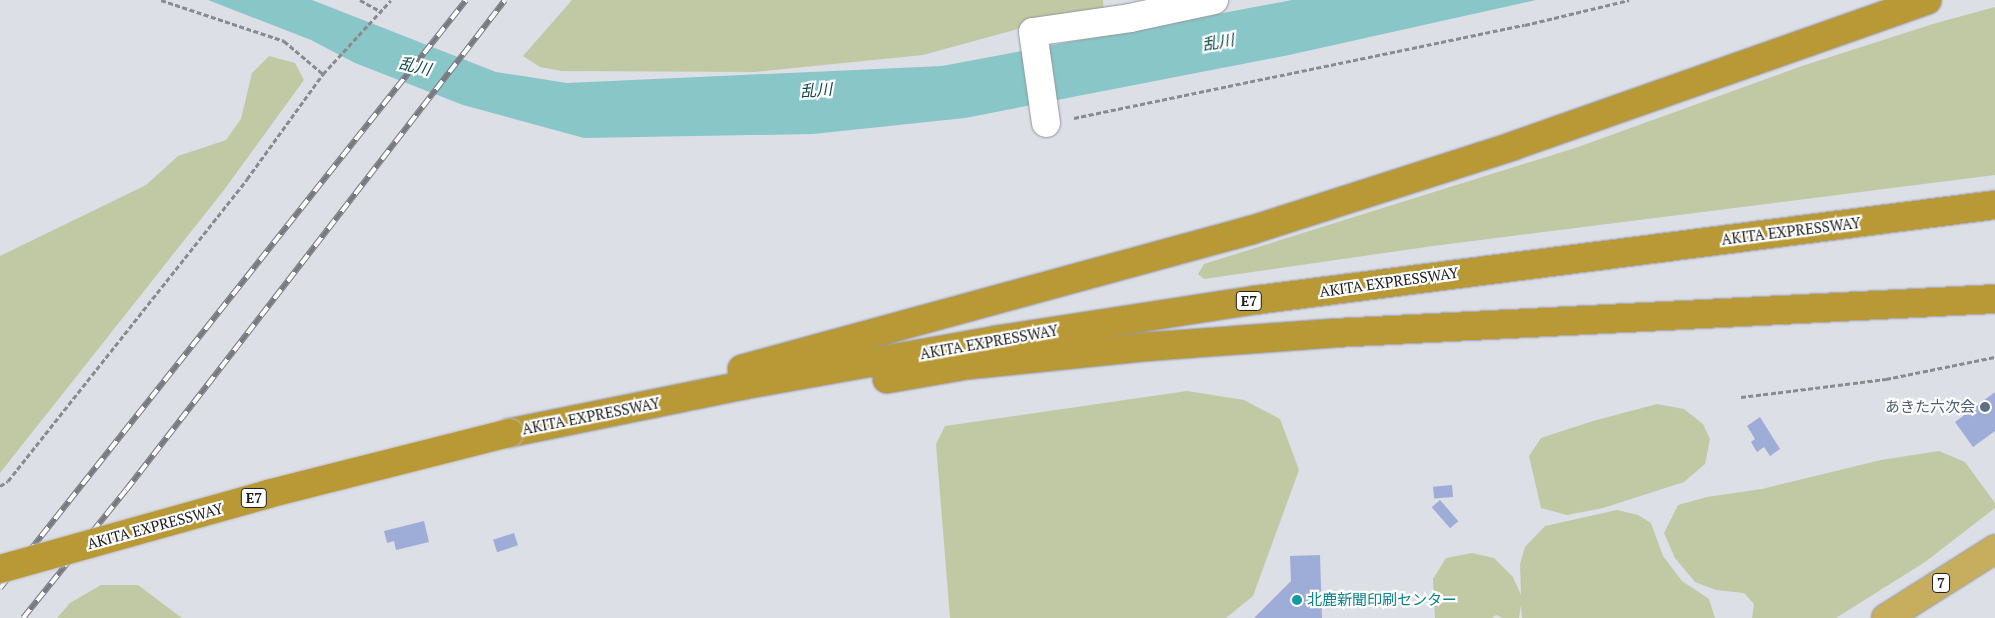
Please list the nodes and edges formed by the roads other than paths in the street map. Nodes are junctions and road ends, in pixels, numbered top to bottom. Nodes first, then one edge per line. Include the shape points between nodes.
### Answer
1 (1214, 0) edge
2 (1927, 0) edge
3 (1128, 9) edge
4 (1046, 123) road end
5 (1995, 205) edge
6 (1995, 299) edge
7 (509, 433) junction
8 (1995, 549) edge
9 (0, 569) edge
10 (1886, 618) edge

1 - 3 street
2 - 7 highway via 1513,146 1252,230
3 - 4 street via 1033,32
5 - 7 highway, AKITA EXPRESSWAY / E7 via 1256,300 997,340 783,378
6 - 7 highway via 1335,333 1144,347 968,365 635,421
7 - 9 highway, AKITA EXPRESSWAY / E7, bridge via 268,494
8 - 10 highway, 7

